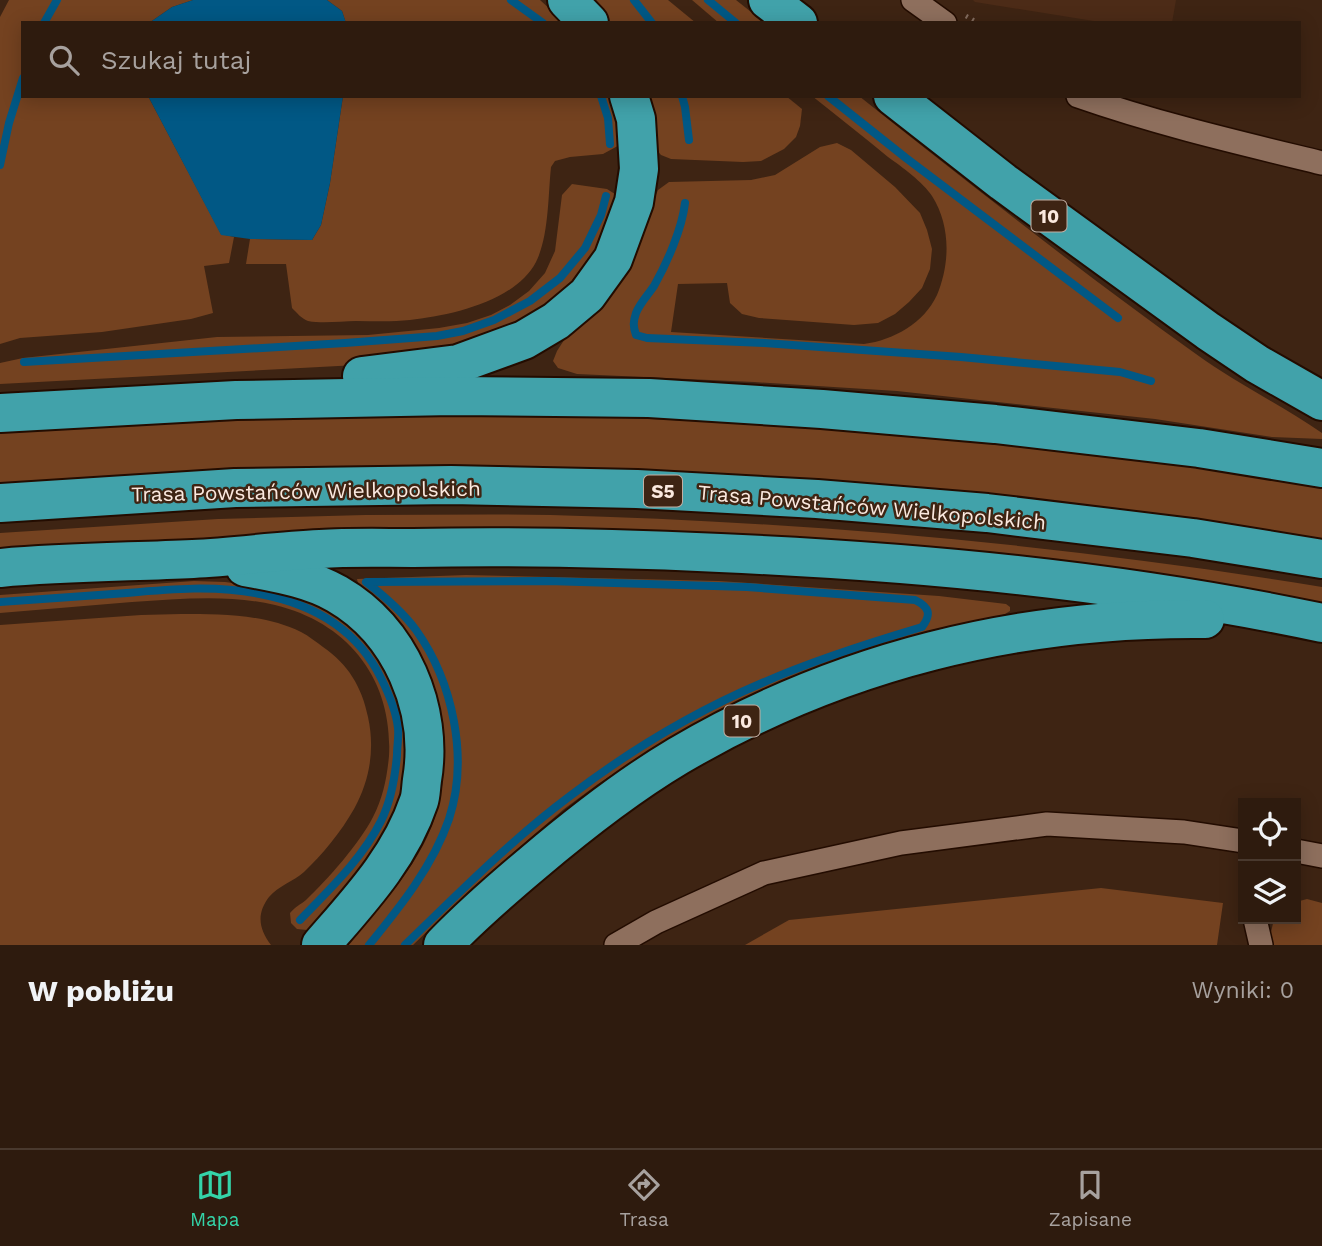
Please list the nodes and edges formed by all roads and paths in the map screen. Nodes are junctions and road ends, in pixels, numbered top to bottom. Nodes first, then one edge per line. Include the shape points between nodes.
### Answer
1 (567, 0) edge
2 (768, 0) edge
3 (800, 0) edge
4 (913, 0) edge
5 (587, 21) edge
6 (795, 21) edge
7 (819, 21) edge
8 (942, 21) edge
9 (630, 98) edge
10 (896, 98) edge
11 (1084, 98) edge
12 (1322, 163) edge
13 (236, 400) junction
14 (1322, 401) edge
15 (0, 413) edge
16 (1322, 468) edge
17 (0, 503) edge
18 (195, 559) junction
19 (1322, 559) edge
20 (0, 568) edge
21 (1322, 623) edge
22 (1322, 631) edge
23 (1238, 840) edge
24 (1301, 852) edge
25 (1322, 856) edge
26 (1256, 924) edge
27 (321, 945) edge
28 (443, 945) edge
29 (617, 945) edge
30 (1261, 945) edge

1 - 5 highway
2 - 6 highway
3 - 7 highway
4 - 8 street
9 - 13 highway via 636,119 639,169 634,202 613,259 587,295 556,321 524,340 458,364
10 - 14 highway, 10 via 1208,331
11 - 12 street via 1214,138
13 - 15 highway
13 - 16 highway via 453,396 702,401 995,424
17 - 19 highway, Trasa Powstańców Wielkopolskich / S5 via 235,488 451,485 637,489 987,513
18 - 20 highway
18 - 21 highway via 320,549 489,547 816,557 978,570 1141,591
18 - 27 highway via 275,572 337,594 386,637 415,690 425,761 419,799 404,838 383,871
22 - 28 highway, 10 via 1203,619 1102,621 990,637 874,667 806,692 677,757 578,825
23 - 29 street via 1184,832 1047,824 901,843 764,873 656,922
24 - 25 street
26 - 30 street

